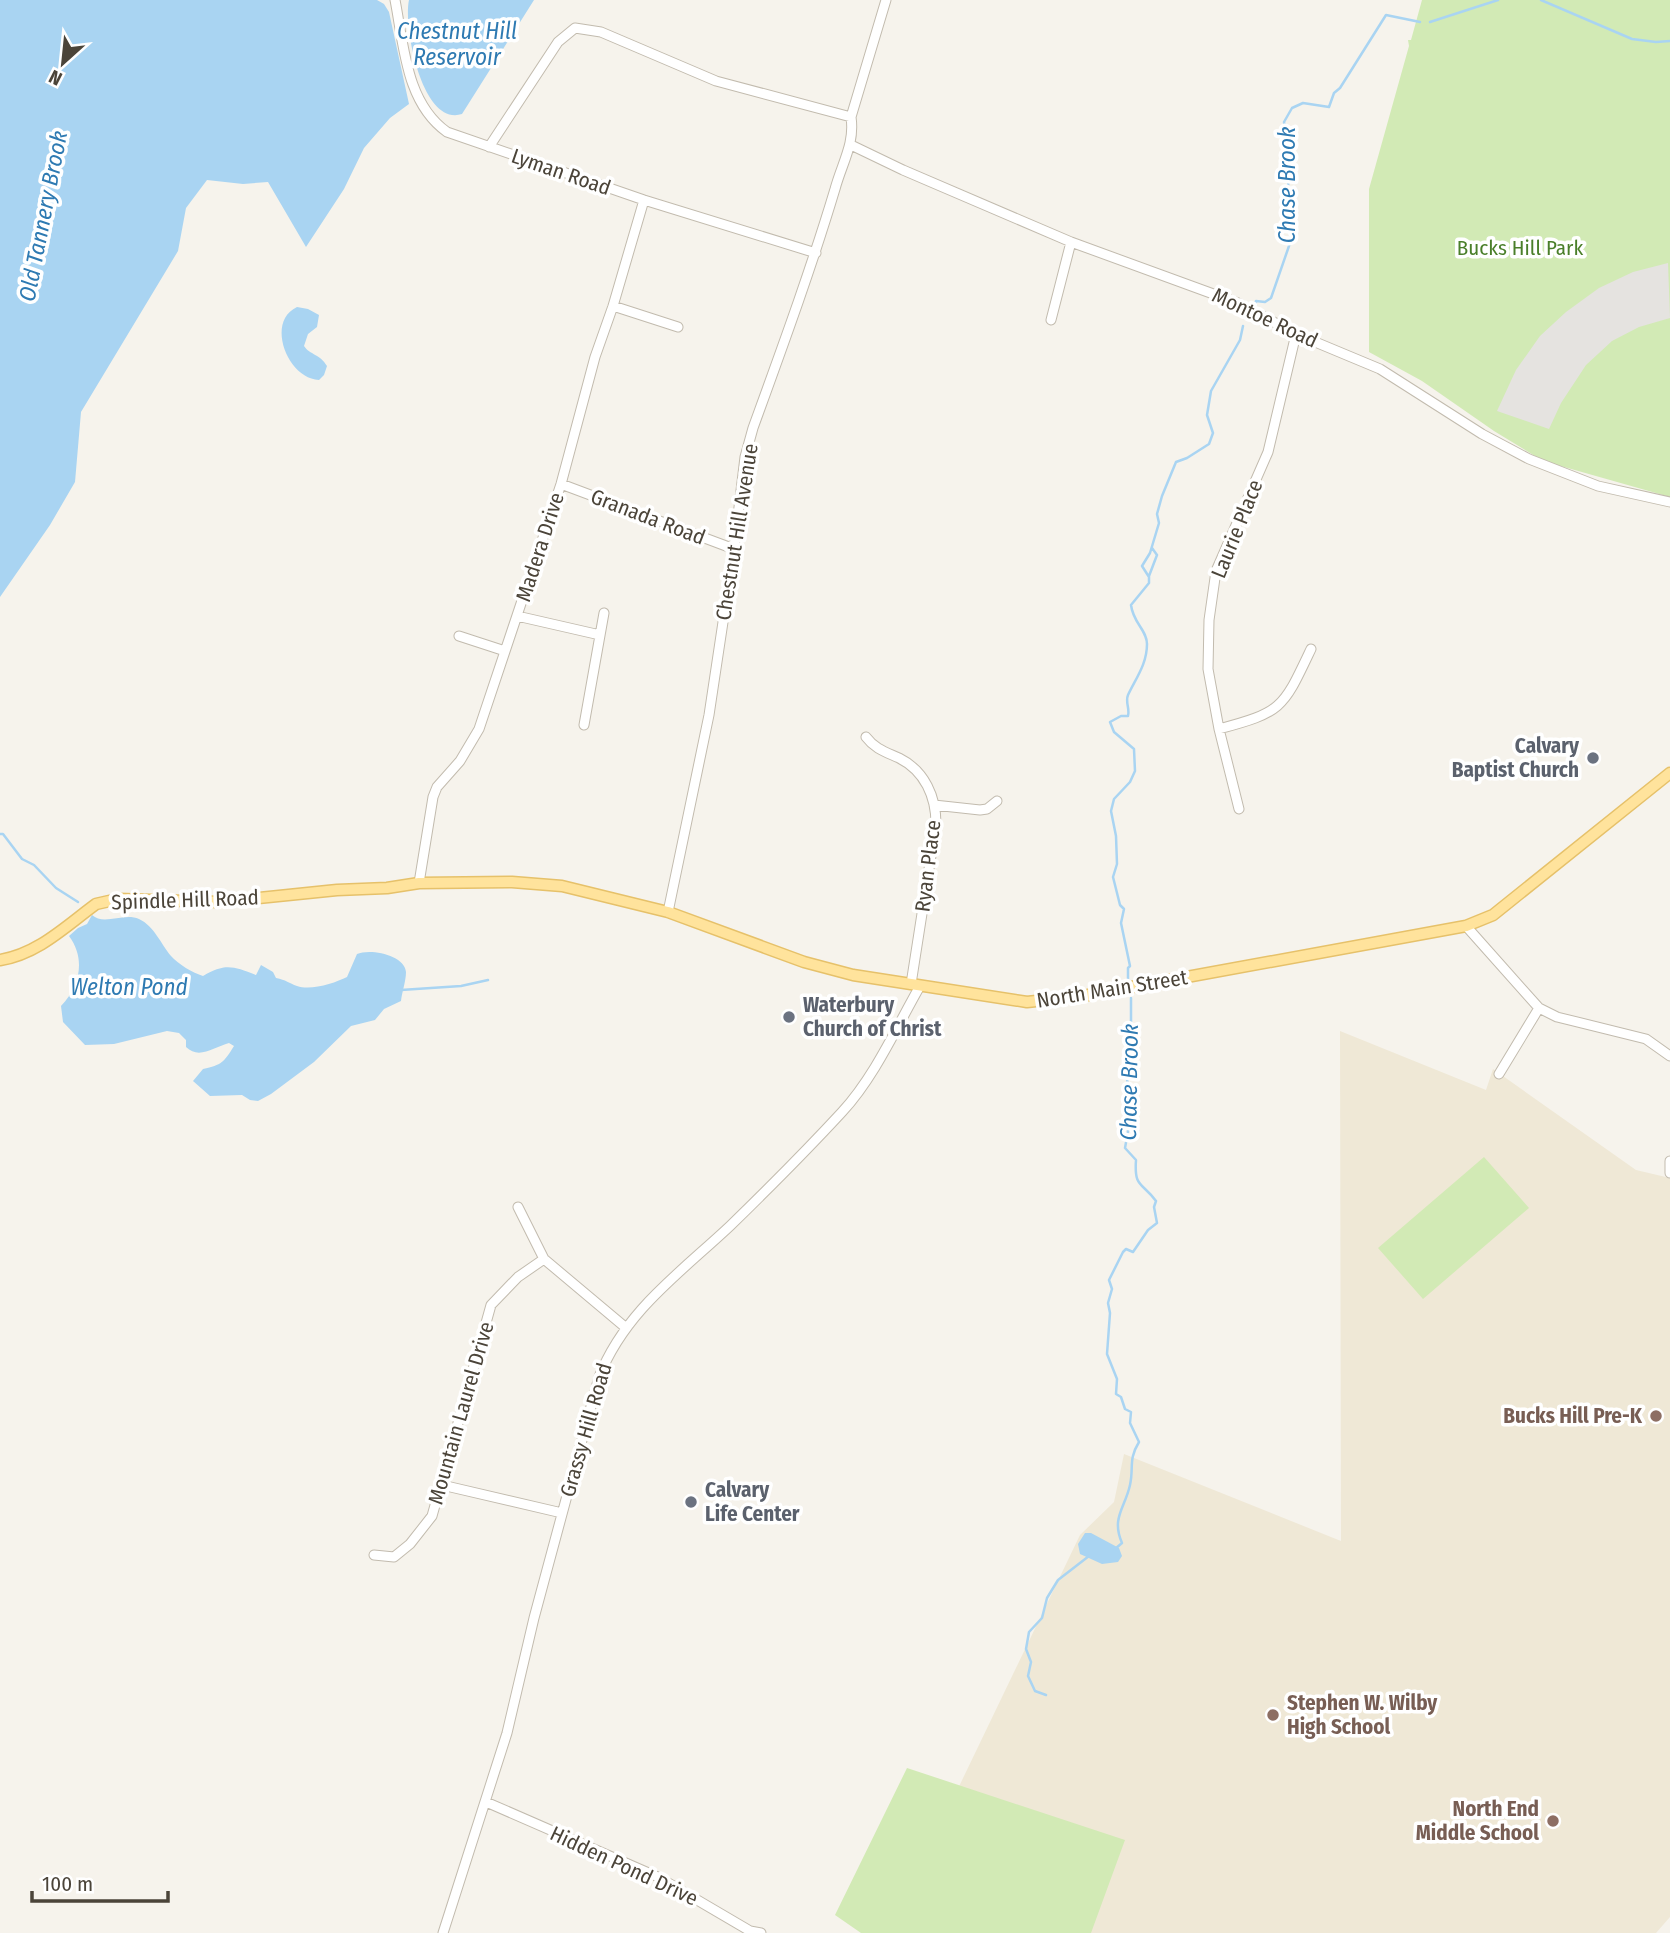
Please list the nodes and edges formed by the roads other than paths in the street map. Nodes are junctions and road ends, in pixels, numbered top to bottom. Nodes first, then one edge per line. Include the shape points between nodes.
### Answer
1 (395, 0) edge
2 (886, 0) edge
3 (851, 117) junction
4 (851, 145) junction
5 (489, 147) junction
6 (644, 200) junction
7 (1071, 242) junction
8 (816, 253) junction
9 (613, 306) junction
10 (1051, 320) dead end
11 (678, 327) dead end
12 (1296, 334) junction
13 (561, 484) junction
14 (1670, 502) edge
15 (734, 549) junction
16 (604, 613) dead end
17 (517, 616) junction
18 (600, 635) junction
19 (459, 636) dead end
20 (1311, 649) dead end
21 (505, 651) junction
22 (584, 725) dead end
23 (1219, 729) junction
24 (866, 737) dead end
25 (1670, 772) edge
26 (997, 801) dead end
27 (934, 805) junction
28 (1239, 809) dead end
29 (419, 883) junction
30 (387, 888) joint
31 (668, 912) junction
32 (1466, 926) junction
33 (0, 960) edge
34 (915, 985) junction
35 (1539, 1008) junction
36 (1670, 1056) edge
37 (1499, 1074) dead end
38 (1670, 1161) edge
39 (1669, 1172) edge
40 (518, 1207) dead end
41 (544, 1259) junction
42 (625, 1327) junction
43 (442, 1485) junction
44 (562, 1513) junction
45 (374, 1555) dead end
46 (486, 1802) junction
47 (443, 1933) edge
48 (761, 1933) edge

1 - 5 street, Lyman Road via 410,76 426,112 447,132
2 - 3 street, Chestnut Hill Avenue
3 - 4 street, Chestnut Hill Avenue
3 - 5 street via 716,81 601,32 575,28 558,42
4 - 7 street, Montoe Road
4 - 8 street, Chestnut Hill Avenue
5 - 6 street, Lyman Road
6 - 8 street, Lyman Road
6 - 9 street, Madera Drive
7 - 10 street
7 - 12 street, Montoe Road via 1238,303
8 - 15 street, Chestnut Hill Avenue via 748,447
9 - 11 street
9 - 13 street, Madera Drive
12 - 14 street, Montoe Road via 1380,369 1530,459 1598,486
12 - 23 street, Laurie Place via 1268,452 1216,571 1208,669
13 - 15 street, Granada Road
13 - 17 street, Madera Drive
15 - 31 street, Chestnut Hill Avenue via 709,715
16 - 18 street
17 - 18 street
17 - 21 street, Madera Drive
18 - 22 street
19 - 21 street
20 - 23 street via 1291,692 1278,707 1261,718
21 - 29 street, Madera Drive via 479,729 433,797
23 - 28 street, Laurie Place
24 - 27 street, Ryan Place via 914,768
25 - 32 main road, North Main Street via 1493,915
26 - 27 street via 979,810
27 - 34 street, Ryan Place via 936,824
29 - 30 main road, North Main Street
29 - 31 main road, North Main Street via 562,886
30 - 33 main road, Spindle Hill Road via 219,902 107,901 96,904 36,948
31 - 34 main road, North Main Street via 804,962
32 - 34 main road, North Main Street via 1083,996 1027,1002
32 - 35 street
34 - 42 street, Grassy Hill Road via 861,1088 843,1111
35 - 36 street via 1646,1039
35 - 37 street
38 - 39 street
40 - 41 street
41 - 42 street
41 - 43 street, Mountain Laurel Drive via 491,1305
42 - 44 street, Grassy Hill Road via 599,1377
43 - 44 street
43 - 45 street, Mountain Laurel Drive via 432,1516 410,1544 394,1557
44 - 46 street, Grassy Hill Road via 508,1733
46 - 47 street, Grassy Hill Road
46 - 48 street, Hidden Pond Drive via 658,1877

